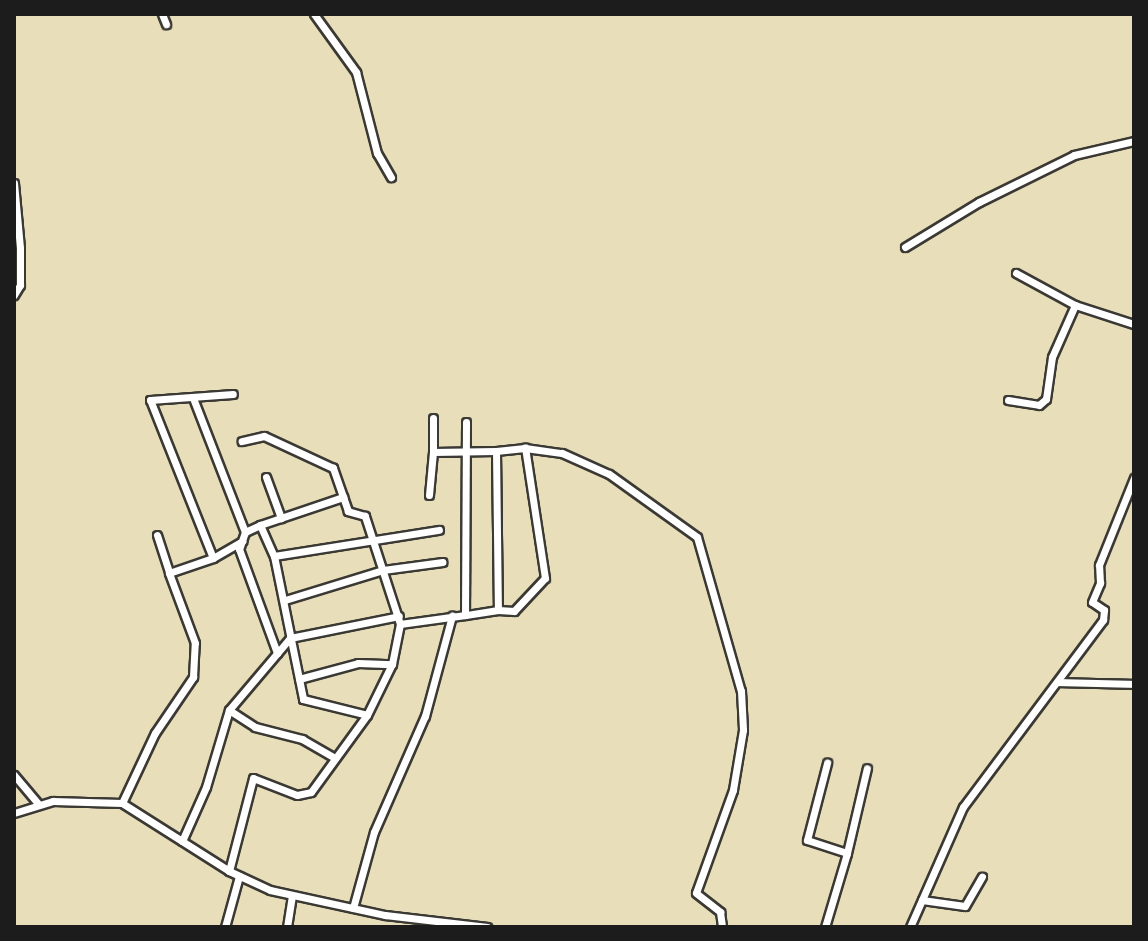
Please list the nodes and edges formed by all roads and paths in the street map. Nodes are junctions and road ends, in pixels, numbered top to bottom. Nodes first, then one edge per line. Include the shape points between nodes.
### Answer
1 (162, 14) edge
2 (314, 14) edge
3 (166, 24) dead end
4 (1134, 141) edge
5 (391, 177) dead end
6 (14, 183) edge
7 (905, 247) dead end
8 (1016, 273) dead end
9 (14, 295) edge
10 (1075, 305) junction
11 (1134, 324) edge
12 (233, 394) dead end
13 (193, 398) junction
14 (1008, 400) dead end
15 (433, 418) dead end
16 (466, 422) dead end
17 (242, 441) dead end
18 (525, 448) junction
19 (466, 451) junction
20 (496, 451) junction
21 (433, 452) junction
22 (266, 477) dead end
23 (1134, 478) edge
24 (429, 495) dead end
25 (343, 497) junction
26 (281, 518) junction
27 (260, 525) junction
28 (439, 530) dead end
29 (245, 532) junction
30 (157, 535) dead end
31 (372, 538) junction
32 (242, 541) junction
33 (274, 556) junction
34 (213, 558) junction
35 (442, 562) dead end
36 (383, 570) junction
37 (169, 573) junction
38 (285, 600) junction
39 (498, 610) junction
40 (465, 615) junction
41 (452, 616) junction
42 (400, 620) junction
43 (290, 638) junction
44 (277, 653) junction
45 (392, 664) junction
46 (299, 679) junction
47 (1059, 682) junction
48 (1134, 684) edge
49 (229, 710) junction
50 (367, 715) junction
51 (335, 758) junction
52 (827, 763) dead end
53 (867, 768) dead end
54 (14, 775) edge
55 (122, 803) junction
56 (38, 804) junction
57 (14, 813) edge
58 (182, 841) junction
59 (847, 853) junction
60 (229, 871) junction
61 (239, 876) junction
62 (982, 876) dead end
63 (292, 896) junction
64 (922, 900) junction
65 (353, 908) junction
66 (385, 915) junction
67 (225, 927) edge
68 (287, 927) edge
69 (385, 927) edge
70 (487, 927) edge
71 (722, 927) edge
72 (825, 927) edge
73 (910, 927) edge

1 - 3 street
2 - 5 street via 356,72 377,153
4 - 7 street via 1074,155
6 - 9 street via 20,248 20,285
8 - 10 street
10 - 11 street
10 - 14 street via 1052,357 1046,399 1039,405
12 - 13 street
13 - 29 street
13 - 34 street via 150,400
15 - 21 street
16 - 19 street
17 - 25 street via 264,436 333,468
18 - 20 street
18 - 39 street via 545,578 514,611
18 - 71 street via 562,453 609,474 688,527 705,554 733,652 743,730 725,820 696,893 720,912
19 - 20 street
19 - 21 street
19 - 40 street
20 - 39 street
21 - 24 street
22 - 26 street
23 - 47 street via 1099,565 1100,583 1092,602 1106,614
25 - 26 street
25 - 31 street via 348,511 365,516
26 - 27 street
27 - 29 street
27 - 33 street
28 - 31 street
29 - 32 street
30 - 37 street
31 - 33 street
31 - 36 street
32 - 34 street
32 - 44 street via 239,549
33 - 38 street
34 - 37 street
35 - 36 street
36 - 38 street
36 - 42 street
37 - 55 street via 195,643 195,668 188,690 155,733
38 - 43 street
39 - 40 street
40 - 41 street
41 - 42 street
41 - 65 street via 425,716 374,832
42 - 43 street
42 - 45 street
43 - 44 street
43 - 46 street
44 - 49 street
45 - 46 street via 358,663
45 - 50 street
46 - 50 street via 303,699
47 - 48 street
47 - 64 street via 963,807
49 - 51 street via 255,727 302,739
49 - 58 street via 206,787
50 - 51 street
51 - 60 street via 311,792 297,795 253,778
52 - 59 street via 807,840
53 - 59 street
54 - 56 street
55 - 56 street via 93,798
55 - 58 street
56 - 57 street
58 - 60 street
59 - 72 street
60 - 61 street
61 - 63 street
61 - 67 street
62 - 64 street via 965,906
63 - 65 street
63 - 68 street
64 - 73 street
65 - 66 street
66 - 69 street
66 - 70 street

